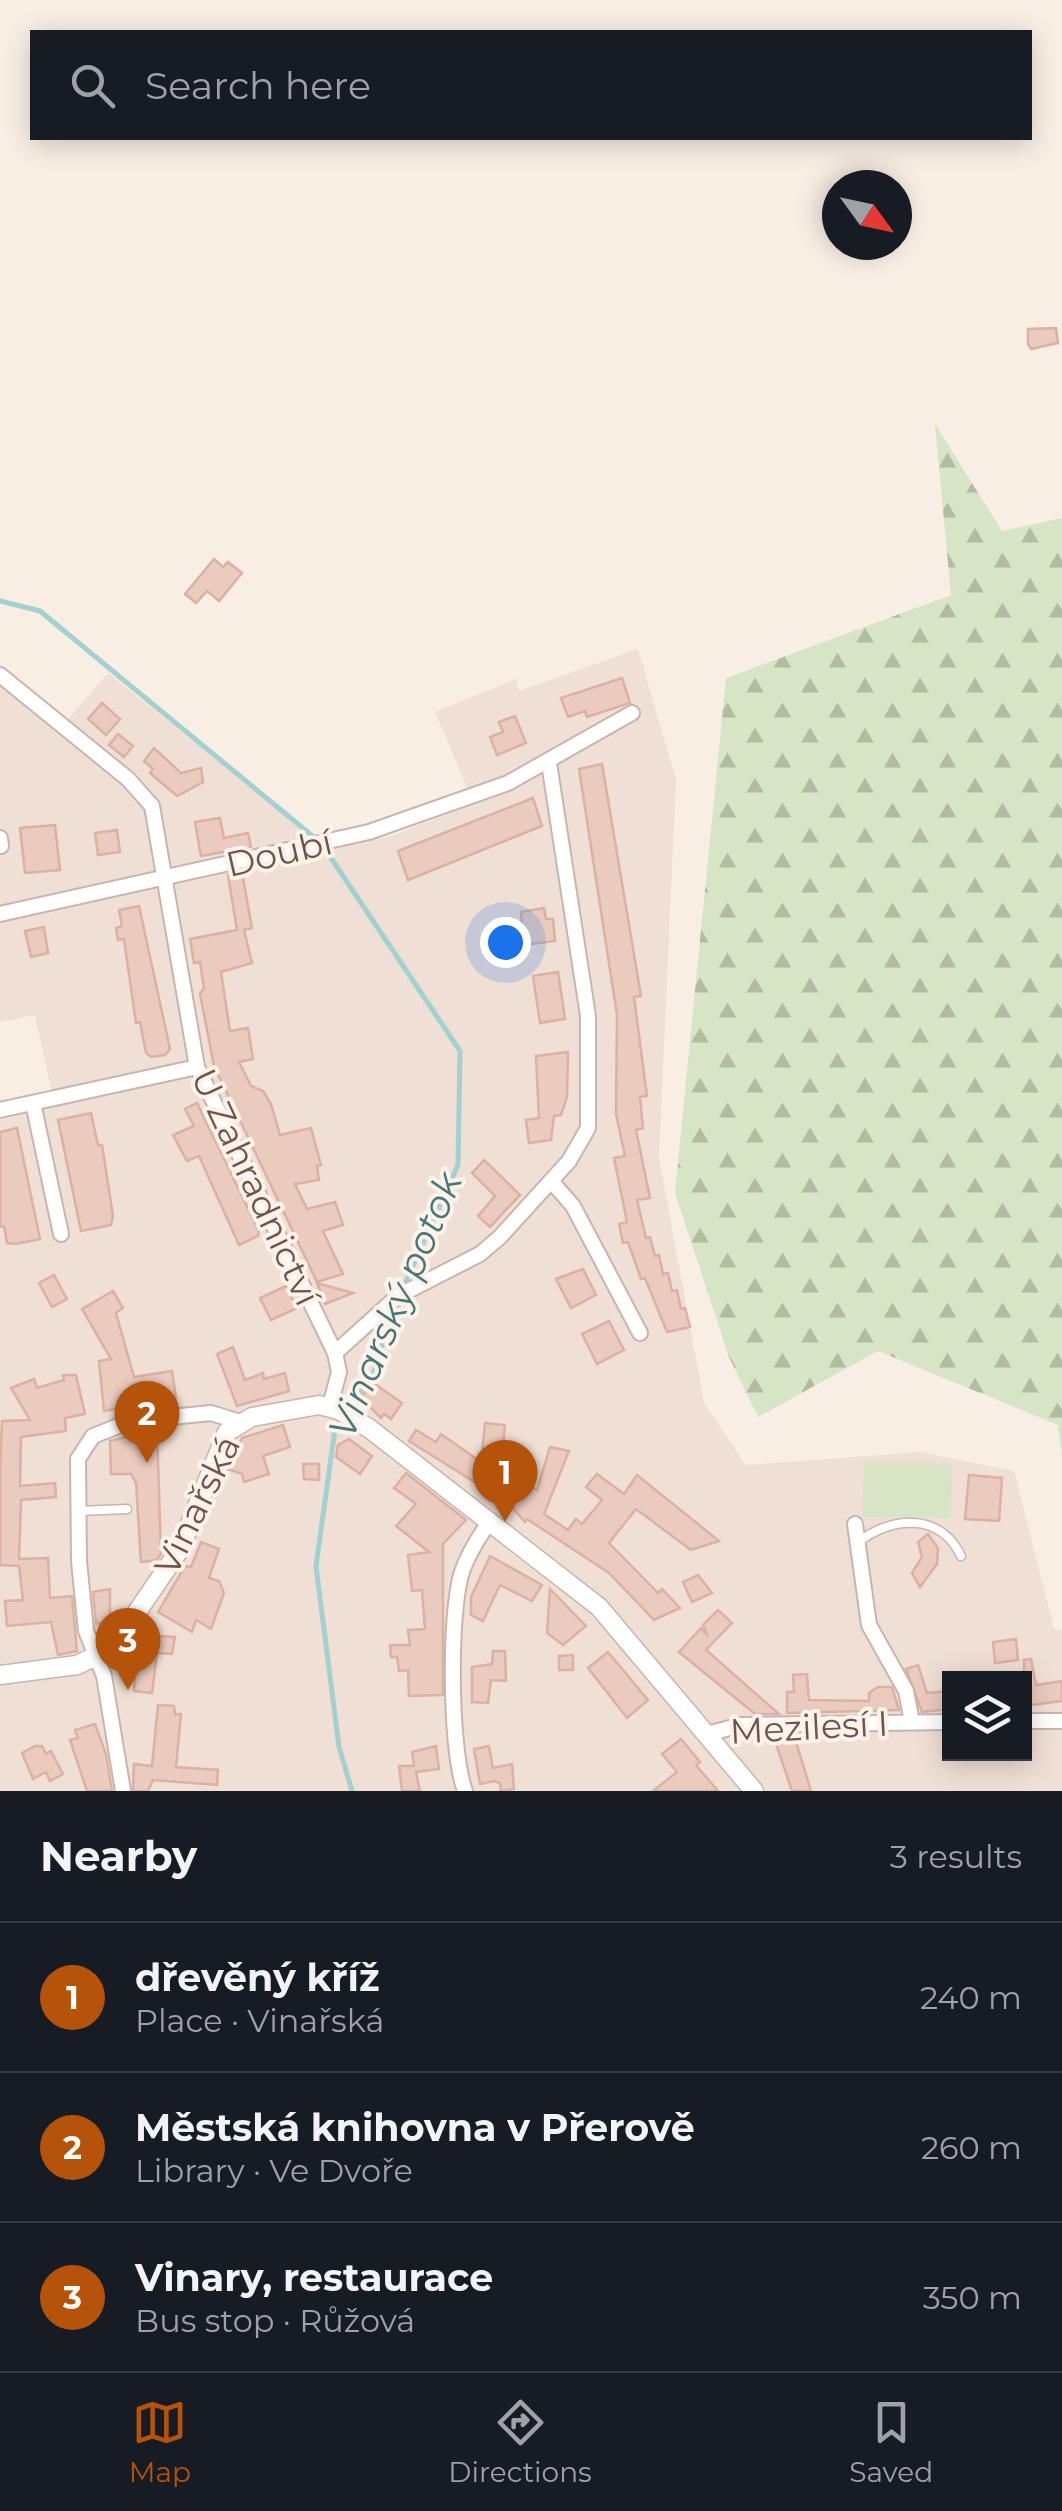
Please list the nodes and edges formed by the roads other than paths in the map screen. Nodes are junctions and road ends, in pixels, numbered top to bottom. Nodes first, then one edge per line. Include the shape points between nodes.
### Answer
1 (0, 675) edge
2 (632, 714) dead end
3 (549, 762) junction
4 (0, 838) edge
5 (1, 846) edge
6 (165, 879) junction
7 (0, 914) edge
8 (197, 1067) junction
9 (33, 1103) junction
10 (0, 1110) edge
11 (552, 1182) junction
12 (61, 1234) dead end
13 (640, 1333) dead end
14 (335, 1353) junction
15 (330, 1406) junction
16 (240, 1422) junction
17 (127, 1509) dead end
18 (78, 1511) junction
19 (490, 1521) junction
20 (854, 1524) dead end
21 (857, 1543) junction
22 (961, 1556) dead end
23 (96, 1656) junction
24 (0, 1675) edge
25 (1032, 1721) edge
26 (1062, 1721) edge
27 (912, 1722) junction
28 (942, 1722) edge
29 (707, 1734) junction
30 (123, 1791) edge
31 (465, 1791) edge
32 (754, 1791) edge

1 - 6 street, U Zahradnictví via 152,806
2 - 3 street, Doubí
3 - 6 street, Doubí via 508,784 369,832
3 - 11 street via 585,988 590,1104 582,1139
4 - 5 street
6 - 7 street, Doubí
6 - 8 street, U Zahradnictví
8 - 9 street
8 - 14 street, U Zahradnictví
9 - 10 street
9 - 12 street
11 - 13 street via 574,1206
11 - 14 street via 490,1246 398,1296
14 - 15 street, U Zahradnictví via 340,1372
15 - 16 street, Vinařská
15 - 19 street via 370,1428
16 - 18 street via 220,1413 153,1417 93,1436 78,1459
16 - 23 street, Vinařská via 222,1440 168,1570 122,1634
17 - 18 lane
18 - 23 street via 86,1631
19 - 29 street via 599,1607
19 - 31 street via 470,1551 458,1590 454,1708
20 - 21 street, Mezilesí I
21 - 22 lane via 893,1522 922,1524 942,1529
21 - 27 street, Mezilesí I via 869,1625 906,1691
23 - 24 street, Vinařská via 63,1669
23 - 30 street
25 - 26 street
27 - 28 street, Mezilesí I
27 - 29 street, Mezilesí I via 741,1725
29 - 32 street

